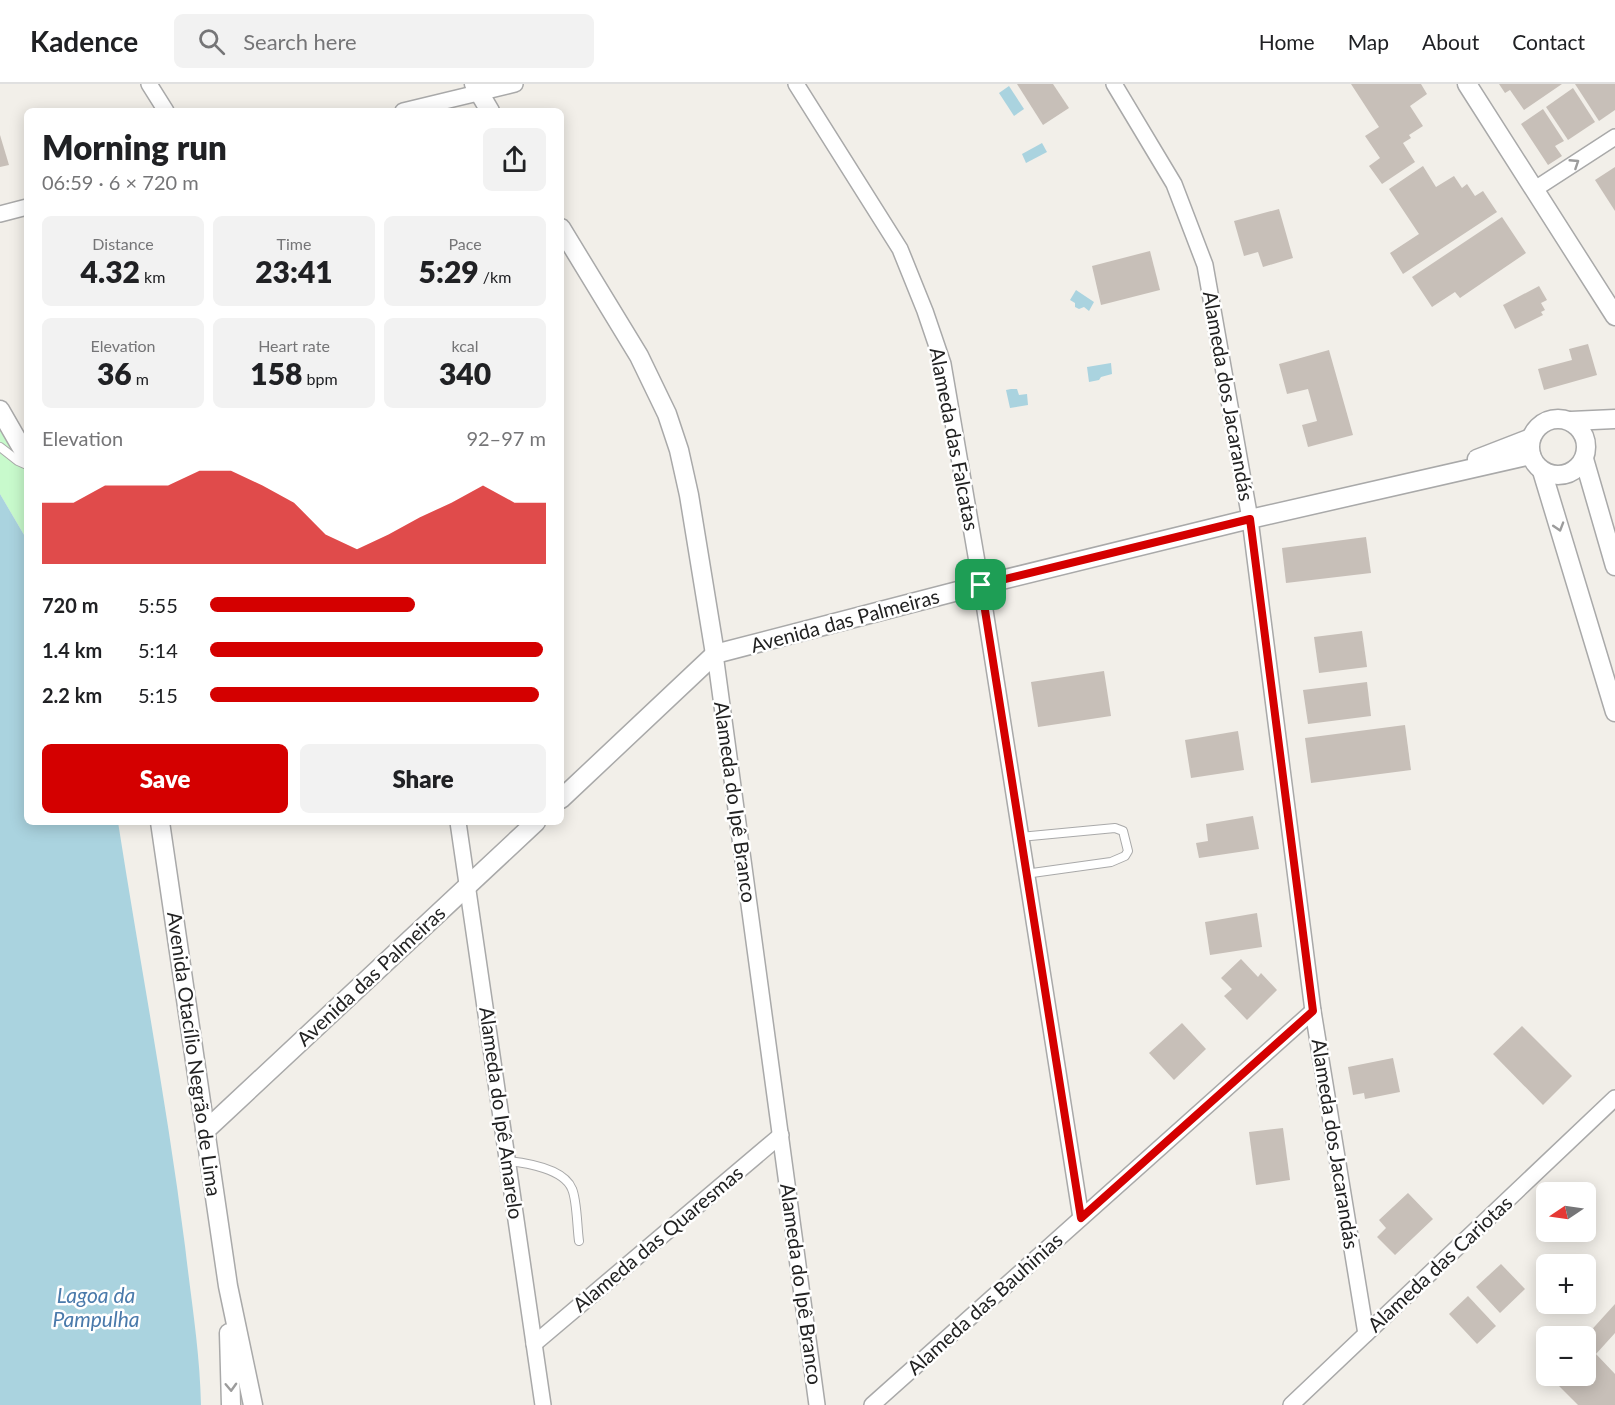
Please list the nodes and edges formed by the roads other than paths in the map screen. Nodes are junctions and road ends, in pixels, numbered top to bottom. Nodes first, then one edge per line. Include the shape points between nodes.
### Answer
1 (149, 84) edge
2 (796, 84) edge
3 (1114, 84) edge
4 (1467, 84) edge
5 (511, 85) edge
6 (476, 88) edge
7 (164, 108) edge
8 (413, 108) edge
9 (488, 108) edge
10 (1615, 137) edge
11 (1535, 189) junction
12 (24, 208) edge
13 (0, 214) edge
14 (564, 233) edge
15 (1615, 316) edge
16 (0, 410) edge
17 (1615, 419) edge
18 (1571, 421) junction
19 (1615, 427) edge
20 (1586, 439) junction
21 (1531, 446) junction
22 (0, 447) edge
23 (24, 452) edge
24 (1584, 459) junction
25 (24, 464) edge
26 (1542, 471) junction
27 (1250, 519) junction
28 (1615, 566) edge
29 (981, 585) junction
30 (715, 654) junction
31 (1611, 685) edge
32 (1615, 712) edge
33 (564, 796) edge
34 (160, 825) edge
35 (459, 825) edge
36 (533, 825) edge
37 (1020, 837) junction
38 (1025, 874) junction
39 (469, 885) junction
40 (1313, 1011) junction
41 (1615, 1098) edge
42 (205, 1131) junction
43 (780, 1135) junction
44 (508, 1161) junction
45 (1081, 1218) junction
46 (579, 1241) dead end
47 (228, 1286) junction
48 (1366, 1334) junction
49 (534, 1344) junction
50 (231, 1405) edge
51 (253, 1405) edge
52 (543, 1405) edge
53 (818, 1405) edge
54 (872, 1405) edge
55 (1291, 1405) edge

1 - 7 street
2 - 29 street, Alameda das Falcatas via 900,249 925,311 943,364
3 - 27 street, Alameda dos Jacarandás via 1174,184 1205,265
4 - 11 street
5 - 6 street
6 - 8 street
6 - 9 street
11 -> 10 street
11 - 15 street
12 - 13 street
14 - 30 street, Alameda do Ipê Branco via 639,357 667,414 689,495
16 - 23 street
17 - 18 street
18 - 20 street
18 - 21 street via 1562,418 1543,422 1536,429
19 - 20 street
20 - 24 street
21 - 26 street via 1536,465
21 - 27 street, Avenida das Palmeiras via 1425,479
22 - 25 lane
24 - 26 street via 1561,476
24 - 28 street
26 -> 31 street
27 - 29 street, Avenida das Palmeiras
27 - 40 street, Alameda dos Jacarandás
29 - 30 street, Avenida das Palmeiras
29 - 37 street, Alameda das Falcatas
30 - 33 street, Avenida das Palmeiras
30 - 43 street, Alameda do Ipê Branco
31 - 32 street
34 - 42 street, Avenida Otacílio Negrão de Lima
35 - 39 street, Alameda do Ipê Amarelo
36 - 39 street, Avenida das Palmeiras
37 - 38 street, Alameda das Falcatas
37 - 38 lane via 1115,828 1123,831 1128,851 1111,862
38 - 45 street, Alameda das Falcatas
39 - 42 street, Avenida das Palmeiras
39 - 44 street, Alameda do Ipê Amarelo
40 - 45 street, Alameda das Bauhinias
40 - 48 street, Alameda dos Jacarandás
41 - 48 street, Alameda das Cariotas
42 - 47 street, Avenida Otacílio Negrão de Lima
43 - 49 street, Alameda das Quaresmas
43 - 53 street, Alameda do Ipê Branco
44 - 46 lane via 536,1165 566,1181 572,1189
44 - 49 street, Alameda do Ipê Amarelo
45 - 54 street, Alameda das Bauhinias
47 -> 50 street, Avenida Otacílio Negrão de Lima
47 - 51 street, Avenida Otacílio Negrão de Lima
48 - 55 street, Alameda das Cariotas
49 - 52 street, Alameda do Ipê Amarelo

